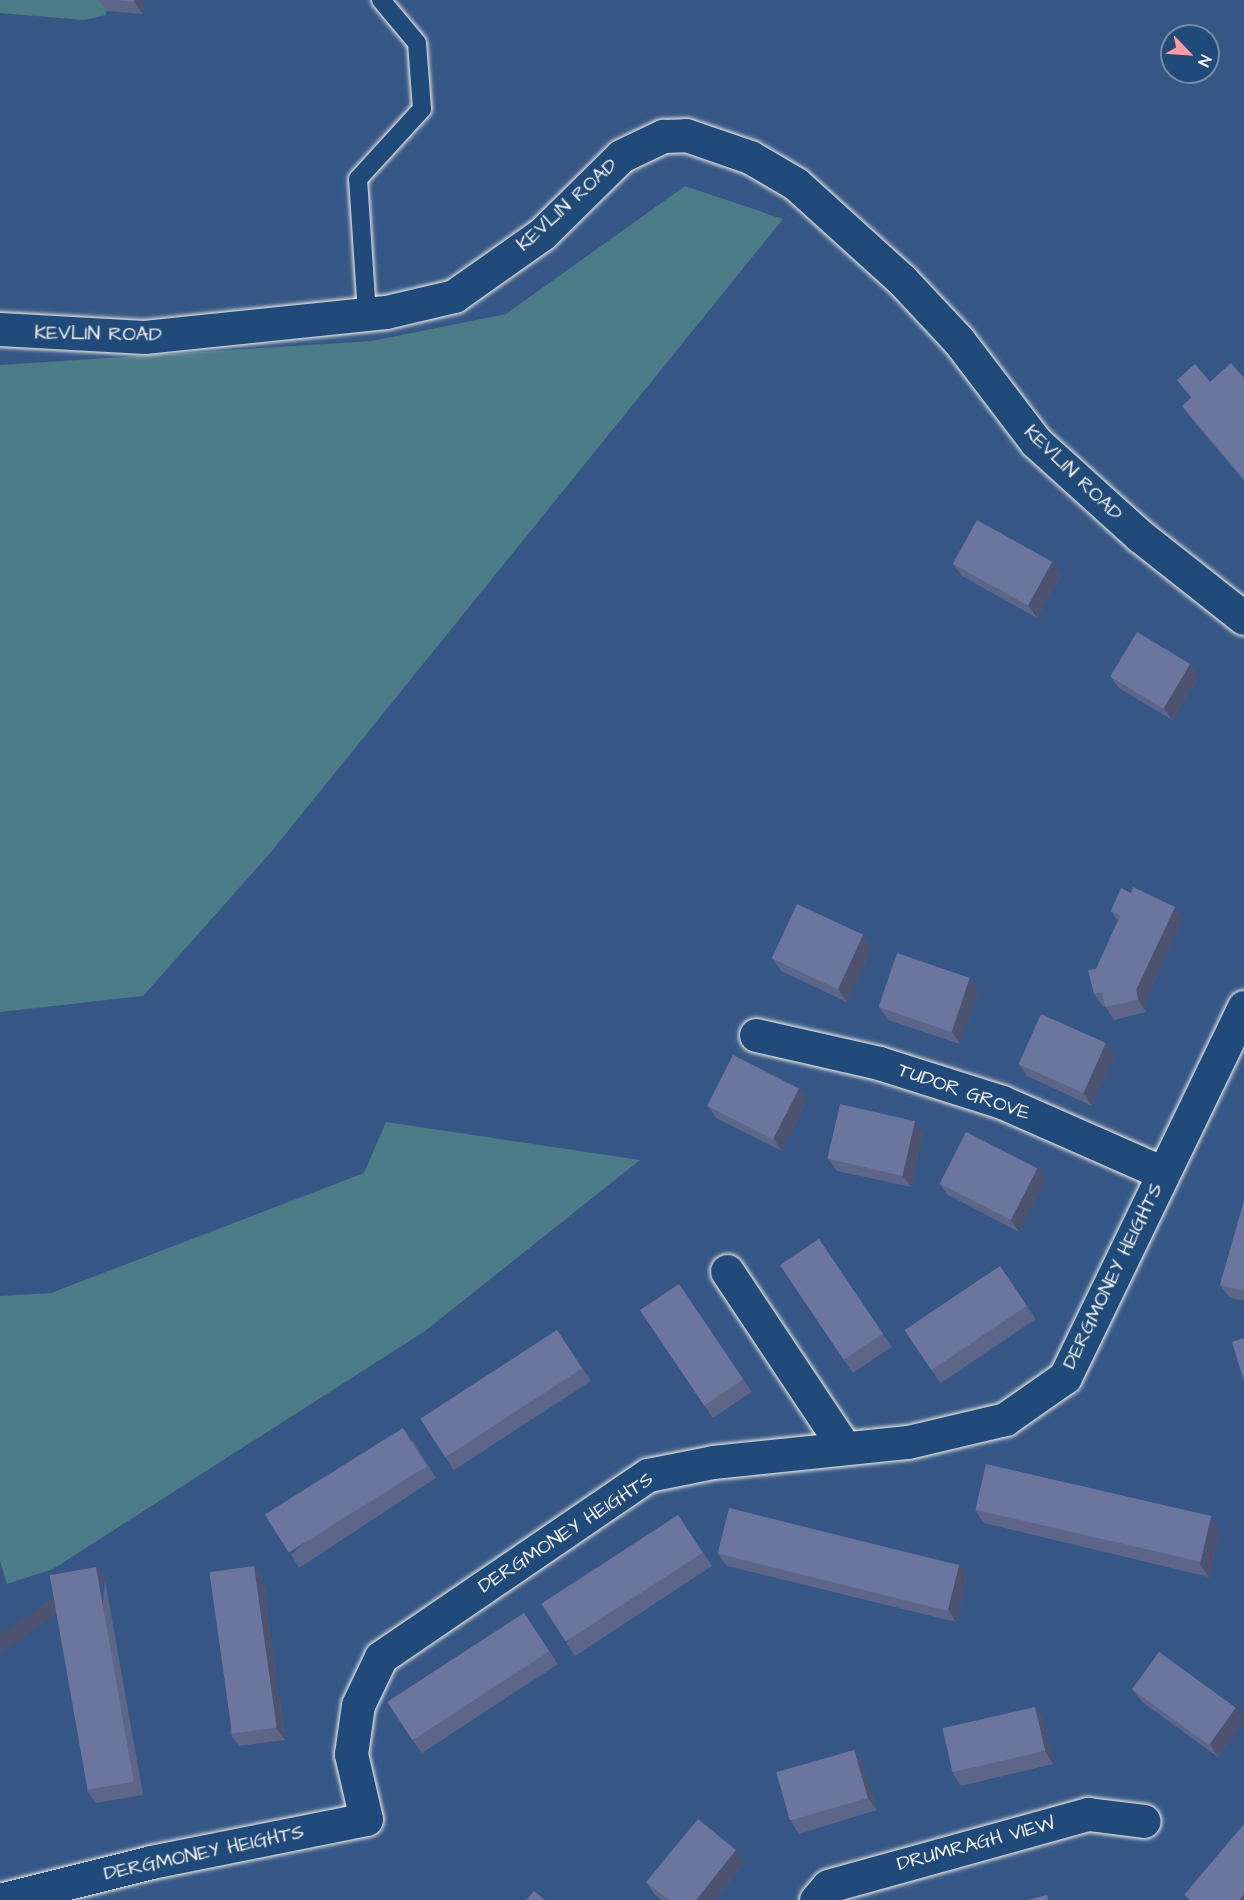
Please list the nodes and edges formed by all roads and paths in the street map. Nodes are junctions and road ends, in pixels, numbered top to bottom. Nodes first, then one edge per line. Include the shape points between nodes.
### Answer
1 (381, 0) edge
2 (367, 314) junction
3 (0, 329) edge
4 (1244, 618) edge
5 (1244, 1007) edge
6 (756, 1035) dead end
7 (1163, 1173) junction
8 (727, 1272) dead end
9 (844, 1448) junction
10 (1144, 1821) dead end
11 (0, 1900) edge
12 (816, 1900) edge

1 - 2 lane via 417,43 422,109 358,179
2 - 3 street, KEVLIN ROAD via 144,337
2 - 4 street, KEVLIN ROAD via 454,296 542,234 621,156 663,136 708,140 750,157 796,184 959,341 1036,442 1140,536
5 - 7 street, DERGMONEY HEIGHTS
6 - 7 street, TUDOR GROVE via 879,1063 1002,1102
7 - 9 street, DERGMONEY HEIGHTS via 1065,1377 1005,1419 908,1442
8 - 9 street
9 - 11 street, DERGMONEY HEIGHTS via 648,1475 381,1657 358,1705 351,1754 366,1819 152,1862
10 - 12 street, DRUMRAGH VIEW via 1088,1814 828,1886

